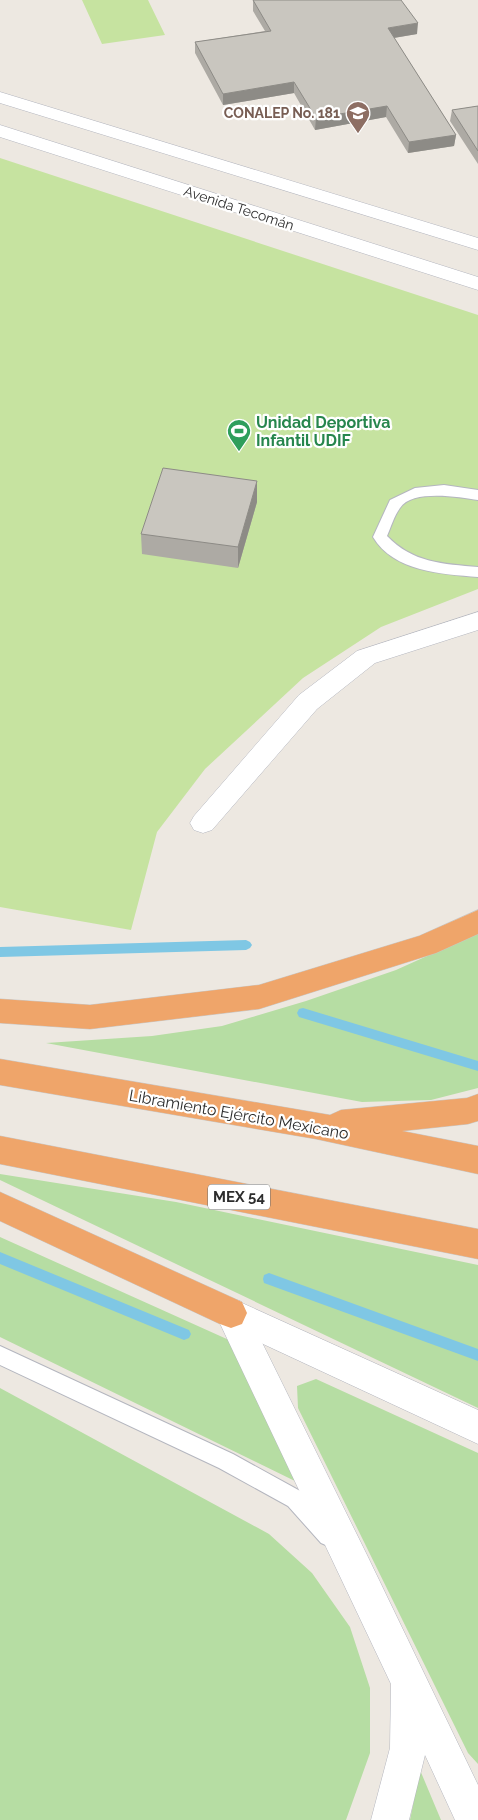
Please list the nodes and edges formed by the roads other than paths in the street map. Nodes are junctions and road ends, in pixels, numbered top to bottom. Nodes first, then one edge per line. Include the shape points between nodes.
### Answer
1 (0, 96) edge
2 (0, 131) edge
3 (478, 244) edge
4 (478, 284) edge
5 (478, 496) edge
6 (478, 572) edge
7 (478, 621) edge
8 (203, 823) dead end
9 (478, 921) edge
10 (0, 1011) edge
11 (0, 1072) edge
12 (478, 1107) edge
13 (316, 1126) junction
14 (0, 1150) edge
15 (478, 1160) edge
16 (0, 1206) edge
17 (478, 1244) edge
18 (230, 1313) junction
19 (0, 1355) edge
20 (478, 1427) edge
21 (355, 1567) junction
22 (409, 1684) junction
23 (390, 1820) edge
24 (475, 1820) edge

1 - 3 street
2 - 4 street, Avenida Tecomán
5 - 6 lane via 444,490 415,493 395,503 380,537 391,550 421,566
7 - 8 street via 366,657 308,702
9 - 10 highway via 426,945 259,998 90,1017
11 - 13 highway, Libramiento Ejército Mexicano
12 - 13 highway via 468,1111
13 - 15 highway, Libramiento Ejército Mexicano
14 - 17 highway, MEX 54
16 - 18 highway
18 - 20 street
18 - 21 street
19 - 21 lane via 226,1461 295,1499
21 - 22 street
22 - 23 street via 408,1748
22 - 24 street

